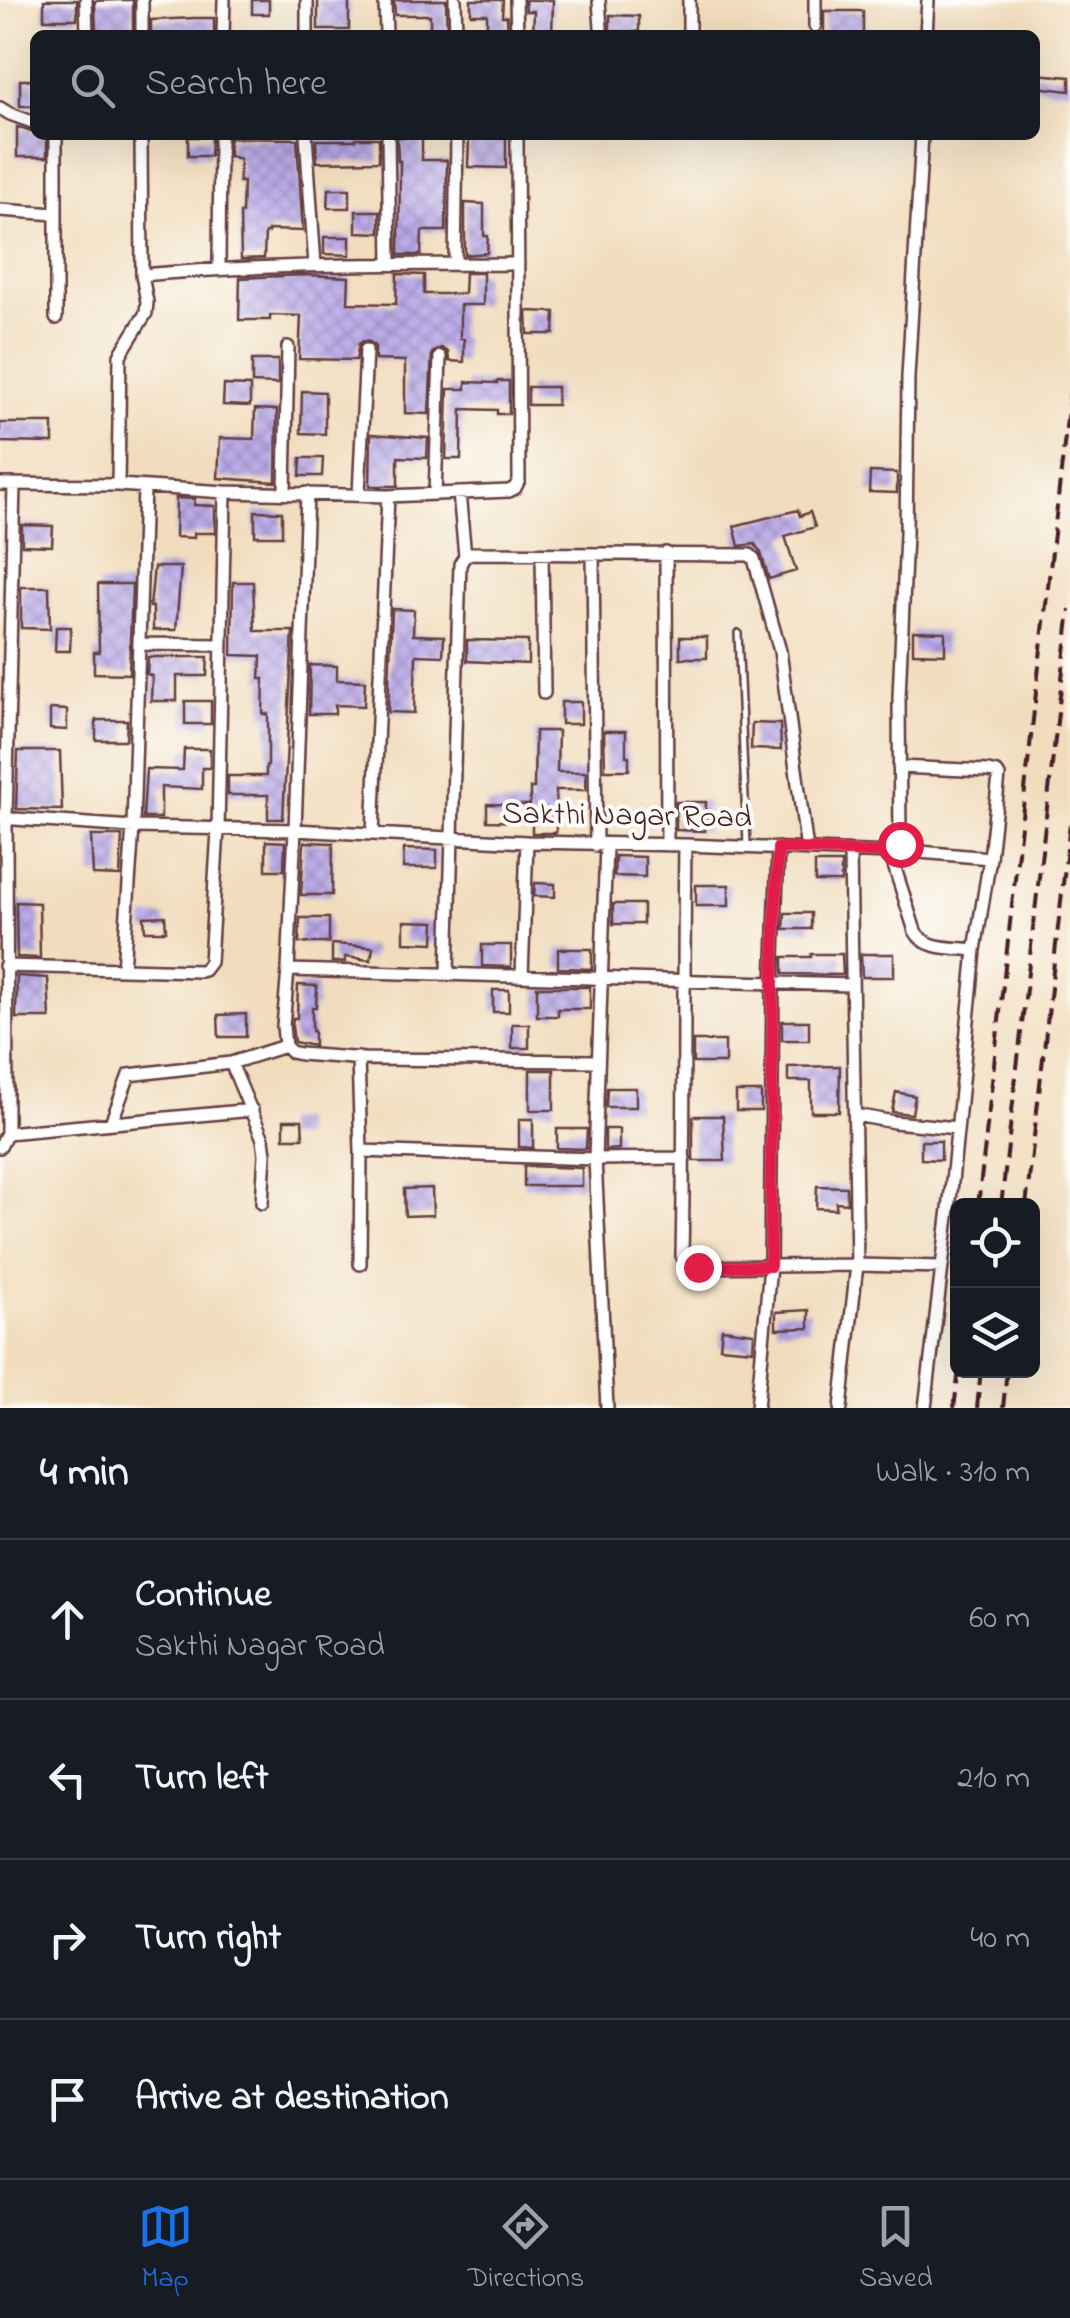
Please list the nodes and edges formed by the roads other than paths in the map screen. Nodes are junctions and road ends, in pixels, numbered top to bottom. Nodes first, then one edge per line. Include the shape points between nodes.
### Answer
1 (86, 0) edge
2 (142, 0) edge
3 (224, 0) edge
4 (307, 0) edge
5 (385, 0) edge
6 (455, 0) edge
7 (516, 0) edge
8 (600, 0) edge
9 (689, 0) edge
10 (815, 0) edge
11 (928, 0) edge
12 (815, 26) dead end
13 (600, 28) dead end
14 (87, 30) edge
15 (142, 30) edge
16 (222, 30) edge
17 (306, 30) edge
18 (386, 30) edge
19 (456, 30) edge
20 (516, 30) edge
21 (689, 30) edge
22 (926, 30) edge
23 (0, 108) edge
24 (30, 121) edge
25 (56, 140) edge
26 (140, 140) edge
27 (220, 140) edge
28 (306, 140) edge
29 (388, 140) edge
30 (457, 140) edge
31 (517, 140) edge
32 (922, 140) edge
33 (0, 210) edge
34 (56, 214) junction
35 (390, 263) junction
36 (315, 264) junction
37 (455, 264) junction
38 (518, 264) junction
39 (220, 268) junction
40 (142, 275) junction
41 (56, 318) dead end
42 (288, 347) dead end
43 (366, 350) dead end
44 (440, 358) dead end
45 (0, 484) edge
46 (14, 485) junction
47 (118, 485) junction
48 (144, 488) junction
49 (225, 492) junction
50 (284, 492) junction
51 (307, 493) junction
52 (458, 493) junction
53 (359, 494) junction
54 (435, 494) junction
55 (388, 496) junction
56 (542, 554) junction
57 (594, 554) junction
58 (666, 554) junction
59 (464, 556) junction
60 (738, 634) dead end
61 (141, 644) junction
62 (222, 645) junction
63 (544, 693) dead end
64 (900, 767) junction
65 (3, 818) edge
66 (132, 827) junction
67 (218, 830) junction
68 (294, 830) junction
69 (373, 834) junction
70 (452, 840) junction
71 (527, 842) junction
72 (601, 845) junction
73 (667, 845) junction
74 (685, 845) junction
75 (747, 848) junction
76 (778, 848) junction
77 (808, 850) junction
78 (850, 852) junction
79 (893, 852) junction
80 (990, 858) junction
81 (975, 950) junction
82 (6, 966) junction
83 (122, 968) junction
84 (288, 970) junction
85 (448, 973) junction
86 (522, 976) junction
87 (602, 978) junction
88 (683, 978) junction
89 (773, 984) junction
90 (851, 985) junction
91 (285, 1046) junction
92 (358, 1058) junction
93 (598, 1061) junction
94 (231, 1063) junction
95 (252, 1110) junction
96 (855, 1115) junction
97 (111, 1123) junction
98 (957, 1128) junction
99 (7, 1133) junction
100 (0, 1148) edge
101 (361, 1151) junction
102 (684, 1158) junction
103 (594, 1159) junction
104 (262, 1203) dead end
105 (360, 1264) dead end
106 (857, 1265) junction
107 (770, 1266) junction
108 (942, 1267) junction
109 (607, 1408) edge
110 (757, 1408) edge
111 (841, 1408) edge
112 (925, 1408) edge

1 - 14 street
2 - 15 street
3 - 16 street
4 - 17 street
5 - 18 street
6 - 19 street
7 - 20 street
8 - 13 street
9 - 21 street
10 - 12 street
11 - 22 street
23 - 24 street
25 - 34 street
26 - 40 street
27 - 39 street
28 - 36 street
29 - 35 street
30 - 37 street
31 - 38 street
32 - 64 street via 908,377
33 - 34 street
34 - 41 street
35 - 36 street
35 - 37 street
36 - 39 street
37 - 38 street
38 - 52 street via 518,480 508,492
39 - 40 street
40 - 47 street via 146,313 120,355
42 - 50 street
43 - 53 street
44 - 54 street
45 - 46 street
46 - 47 street
46 - 65 street
47 - 48 street
48 - 49 street
48 - 61 street
49 - 50 street
49 - 62 street
50 - 51 street
51 - 53 street
51 - 68 street
52 - 54 street
52 - 59 street
53 - 55 street
54 - 55 street
55 - 69 street
56 - 57 street
56 - 59 street
56 - 63 street
57 - 58 street
57 - 72 street
58 - 73 street
58 - 77 street via 744,553 754,559 780,652
59 - 70 street
60 - 75 lane
61 - 62 street
61 - 66 street
62 - 67 street
64 - 79 street via 900,844
64 - 80 street via 997,773
65 - 66 street, Sakthi Nagar Road
65 - 82 street
66 - 67 street, Sakthi Nagar Road
66 - 83 street
67 - 68 street, Sakthi Nagar Road
67 - 83 street via 207,967
68 - 69 street, Sakthi Nagar Road
68 - 84 street
69 - 70 street, Sakthi Nagar Road
70 - 71 street, Sakthi Nagar Road
70 - 85 street
71 - 72 street, Sakthi Nagar Road
71 - 86 street
72 - 73 street, Sakthi Nagar Road
72 - 87 street
73 - 74 street, Sakthi Nagar Road
74 - 75 street, Sakthi Nagar Road
74 - 88 street
75 - 76 street, Sakthi Nagar Road
76 - 77 street, Sakthi Nagar Road
76 - 89 street
77 - 78 street, Sakthi Nagar Road
78 - 79 street, Sakthi Nagar Road
78 - 90 street
79 - 80 street, Sakthi Nagar Road
79 - 81 street via 920,940
80 - 81 street
81 - 98 street
82 - 83 street
82 - 99 street
84 - 85 street
84 - 91 street
85 - 86 street
86 - 87 street
87 - 88 street
87 - 93 street
88 - 89 street
88 - 102 street
89 - 90 street
89 - 107 street
90 - 96 street
91 - 92 street via 300,1054
91 - 94 street
92 - 93 street
92 - 101 street
93 - 103 street
94 - 95 street
94 - 97 street via 129,1075
95 - 97 street
95 - 104 street via 265,1154
96 - 98 street
96 - 106 street
97 - 99 street
98 - 108 street
99 - 100 street
101 - 103 street
101 - 105 street
102 - 103 street
102 - 107 street via 684,1261 693,1267
103 - 109 street
106 - 107 street
106 - 108 street
106 - 111 street
107 - 110 street
108 - 112 street

